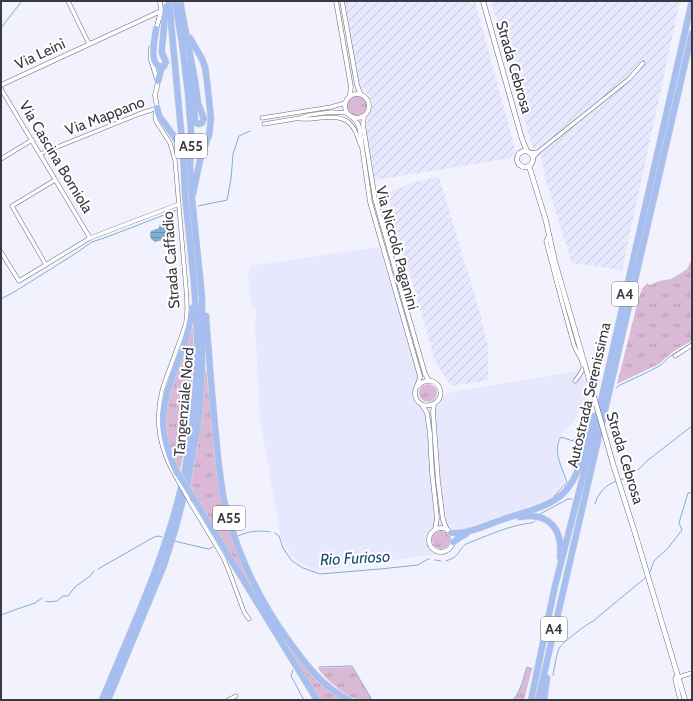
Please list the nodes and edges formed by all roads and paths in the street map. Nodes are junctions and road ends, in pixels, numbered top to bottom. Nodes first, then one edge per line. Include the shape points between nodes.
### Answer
1 (68, 1) edge
2 (160, 1) edge
3 (168, 1) edge
4 (175, 1) edge
5 (180, 1) edge
6 (336, 1) edge
7 (342, 1) edge
8 (483, 1) edge
9 (692, 1) edge
10 (161, 11) junction
11 (156, 29) junction
12 (186, 29) junction
13 (692, 33) edge
14 (182, 43) junction
15 (89, 44) junction
16 (643, 63) dead end
17 (164, 66) junction
18 (158, 81) junction
19 (1, 85) edge
20 (1, 89) edge
21 (360, 94) junction
22 (350, 95) junction
23 (345, 103) junction
24 (157, 108) junction
25 (347, 113) junction
26 (364, 116) junction
27 (262, 118) dead end
28 (300, 118) junction
29 (353, 118) junction
30 (196, 122) junction
31 (264, 124) dead end
32 (522, 139) junction
33 (32, 140) junction
34 (362, 147) junction
35 (190, 148) junction
36 (528, 152) junction
37 (538, 152) junction
38 (520, 153) junction
39 (40, 154) junction
40 (533, 158) junction
41 (1, 159) edge
42 (527, 167) junction
43 (55, 180) junction
44 (185, 190) junction
45 (192, 199) junction
46 (179, 204) junction
47 (549, 234) junction
48 (90, 238) junction
49 (1, 252) edge
50 (46, 265) junction
51 (193, 278) junction
52 (557, 282) junction
53 (562, 287) junction
54 (202, 297) junction
55 (692, 345) edge
56 (675, 356) dead end
57 (429, 381) junction
58 (575, 381) dead end
59 (418, 386) junction
60 (601, 401) junction
61 (434, 404) junction
62 (422, 405) junction
63 (176, 474) junction
64 (191, 499) junction
65 (435, 530) junction
66 (449, 531) junction
67 (453, 542) junction
68 (571, 558) junction
69 (555, 586) junction
70 (250, 619) dead end
71 (542, 649) junction
72 (692, 672) edge
73 (678, 677) junction
74 (236, 696) dead end
75 (102, 700) edge
76 (108, 700) edge
77 (228, 700) edge
78 (317, 700) edge
79 (349, 700) edge
80 (527, 700) edge
81 (530, 700) edge
82 (538, 700) edge
83 (543, 700) edge
84 (680, 700) edge
85 (685, 700) edge

1 - 15 street
2 - 10 street, Strada Caffadio
3 - 17 highway via 162,48 166,61
3 - 44 highway, Tangenziale Nord / A55 via 183,145
4 - 14 highway
5 - 12 highway
6 - 22 street via 351,87
7 - 21 street
8 - 32 main road, Strada Cebrosa
9 - 60 highway, Autostrada Serenissima / A4
10 - 11 street, Strada Caffadio
10 - 15 street, Via Leinì
11 - 17 highway via 154,60 158,67
11 - 18 street, Strada Caffadio via 150,56
12 - 30 highway via 198,102 204,119 201,124
12 - 45 highway via 205,67 211,119
13 - 68 highway, Autostrada Serenissima / A4
14 - 30 highway via 191,76
14 - 35 highway, Tangenziale Nord / A55 via 190,116
15 - 19 street, Via Leinì
16 - 37 street via 629,80
17 - 18 highway
18 - 24 street, Strada Caffadio via 155,95
20 - 33 street, Via Cascina Borniola
21 - 22 street
21 - 26 street via 369,101 369,110
22 - 23 street
23 - 25 street
23 - 27 street
24 - 39 street, Via Mappano
24 - 44 highway via 159,116 178,142
24 - 46 street, Strada Caffadio via 156,121 174,155
25 - 28 street via 331,112
25 - 29 street
26 - 29 street
26 - 57 street, Via Niccolò Paganini via 363,125 375,199
28 - 31 street
28 - 34 street via 336,117 345,120 356,132
29 - 34 street, Via Niccolò Paganini via 360,130
30 - 35 highway
32 - 36 main road, Strada Cebrosa
32 - 38 main road, Strada Cebrosa
33 - 39 street, Via Cascina Borniola
33 - 41 street
34 - 59 street, Via Niccolò Paganini via 370,202 420,376
35 - 45 highway, Tangenziale Nord / A55
36 - 37 street
36 - 38 main road
36 - 40 main road
37 - 40 street
38 - 42 main road via 517,162 520,166
39 - 43 street, Via Cascina Borniola
40 - 42 main road
42 - 47 main road, Strada Cebrosa via 542,205
43 - 48 street, Via Cascina Borniola
43 - 50 street via 12,206
44 - 51 highway, Tangenziale Nord / A55
45 - 54 highway, Tangenziale Nord / A55
46 - 48 street
46 - 63 street, Strada Caffadio via 187,314 158,410 160,440 170,467
47 - 52 street via 546,241
47 - 53 main road, Strada Cebrosa
48 - 50 street
49 - 50 street via 19,281
51 - 63 highway, A55 via 192,313 188,332 168,390 164,415 167,446
51 - 75 highway, Tangenziale Nord / A55 via 196,309 196,375 192,426 184,471 161,555
52 - 53 street
52 - 58 street via 574,347 583,368
53 - 73 main road, Strada Cebrosa, bridge
54 - 76 highway, Tangenziale Nord / A55 via 202,382 188,481 164,564
54 - 79 highway, A55 via 206,313 221,484 238,548 260,594 292,646 326,685
55 - 56 street
57 - 59 street via 421,382
57 - 61 street via 437,384 440,391 439,398
59 - 62 street via 416,399
60 - 66 highway via 590,426 572,484 564,493 538,508 461,533
60 - 69 highway, Autostrada Serenissima / A4
61 - 62 street
61 - 66 street via 438,481 443,520
62 - 65 street via 427,413 429,425 437,518
63 - 64 highway, A55, bridge
64 - 70 street via 223,557 244,612
64 - 78 highway, A55
65 - 66 street via 443,528
65 - 67 street via 429,539 430,546 435,551 447,551
66 - 67 street
67 - 69 highway via 463,535 516,518 536,516 552,524 560,541
68 - 82 highway, Autostrada Serenissima / A4
68 - 83 highway
69 - 71 highway, Autostrada Serenissima / A4
71 - 80 highway, A4
71 - 81 highway, Autostrada Serenissima / A4
72 - 73 street
73 - 84 street, Strada Cebrosa via 675,679
73 - 85 main road, Strada Cebrosa
74 - 77 street

